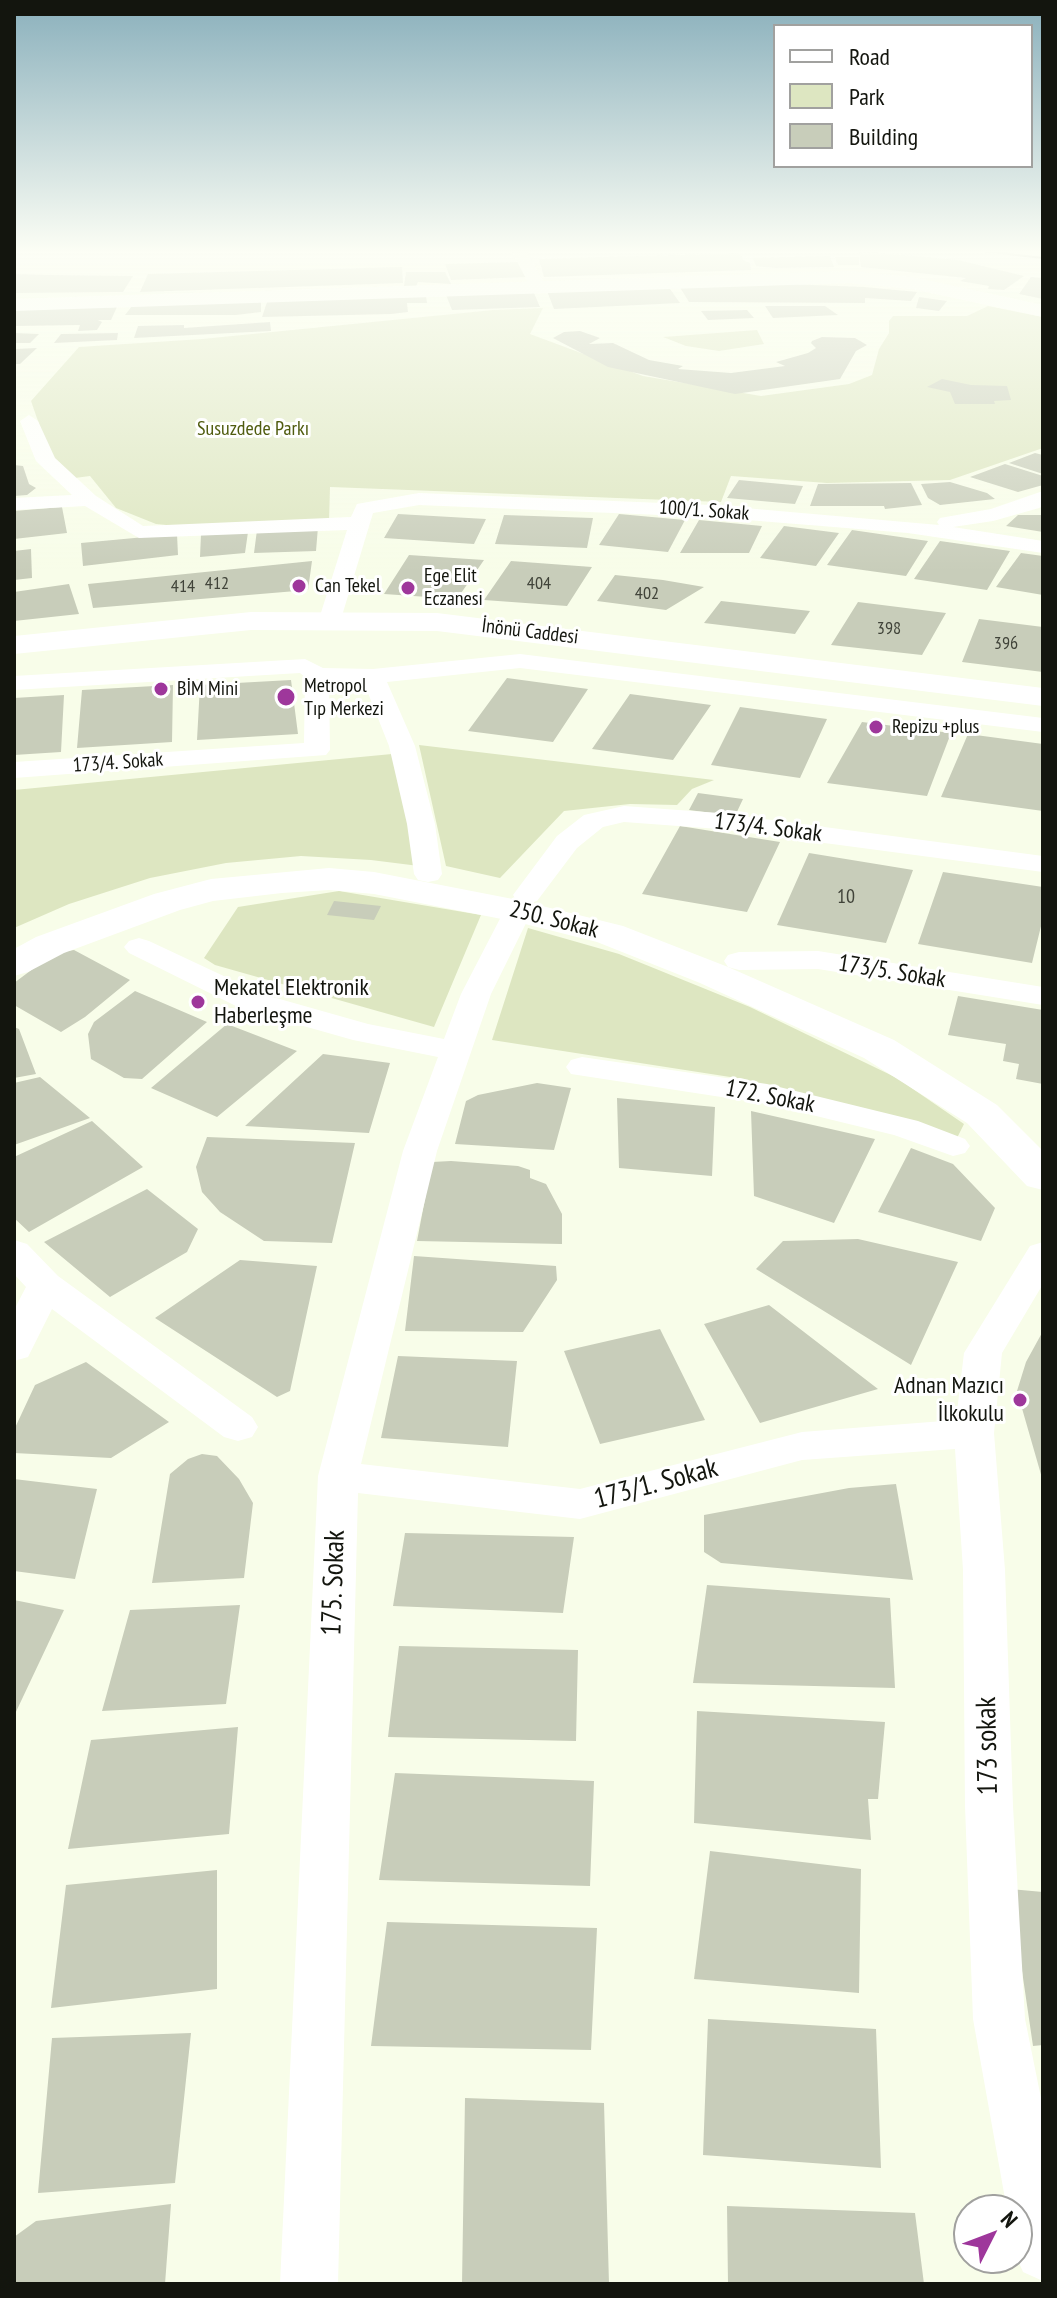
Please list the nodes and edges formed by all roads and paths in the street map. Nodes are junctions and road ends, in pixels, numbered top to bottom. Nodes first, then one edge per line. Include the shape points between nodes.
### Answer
1 (29, 421) dead end
2 (89, 500) junction
3 (1039, 502) edge
4 (14, 504) edge
5 (993, 515) junction
6 (361, 516) junction
7 (908, 527) junction
8 (950, 533) junction
9 (1043, 547) edge
10 (330, 619) junction
11 (14, 645) edge
12 (708, 669) junction
13 (317, 675) junction
14 (373, 676) junction
15 (14, 683) edge
16 (1043, 697) edge
17 (1043, 725) edge
18 (14, 770) edge
19 (1043, 864) edge
20 (428, 874) junction
21 (523, 903) junction
22 (14, 939) edge
23 (139, 947) dead end
24 (14, 964) edge
25 (727, 968) junction
26 (1043, 996) edge
27 (457, 1051) junction
28 (582, 1067) dead end
29 (1043, 1140) edge
30 (953, 1146) dead end
31 (1043, 1176) edge
32 (14, 1252) edge
33 (1043, 1254) edge
34 (45, 1285) junction
35 (14, 1348) edge
36 (238, 1427) dead end
37 (974, 1433) junction
38 (338, 1476) junction
39 (1043, 2252) edge
40 (309, 2284) edge

1 - 2 street via 46,461
2 - 4 street
2 - 6 street, 100/1. Sokak via 139,532
3 - 5 street
5 - 7 street
5 - 8 street
6 - 7 street, 100/1. Sokak via 419,499 654,507
6 - 10 street
7 - 8 street, 100/1. Sokak
8 - 9 street, 100/1. Sokak
10 - 11 main road, İnönü Caddesi via 190,625
10 - 12 main road, İnönü Caddesi via 437,622
12 - 14 street via 520,661
12 - 16 main road, İnönü Caddesi
12 - 17 street
13 - 14 street
13 - 15 street via 305,666
13 - 18 street, 173/4. Sokak via 317,750
14 - 20 street via 402,746
19 - 21 street, 173/4. Sokak via 719,821 624,814 594,821 567,842
20 - 21 main road, 250. Sokak
20 - 22 main road, 250. Sokak via 338,863 217,872 142,888
21 - 24 main road, 250. Sokak via 329,879 211,890 50,945
21 - 25 main road, 250. Sokak
21 - 27 street, 175. Sokak via 476,994
23 - 27 street via 251,1001 364,1033
25 - 26 street, 173/5. Sokak via 818,960
25 - 29 main road, 250. Sokak via 848,1009 955,1066 1019,1111
25 - 31 main road, 250. Sokak via 879,1049 982,1114
27 - 38 street, 175. Sokak via 420,1151
28 - 30 street, 172. Sokak via 767,1094 906,1128
32 - 34 street
33 - 37 street, 173 sokak via 983,1353
34 - 35 street
34 - 36 street
37 - 38 street, 173/1. Sokak via 802,1446 580,1504
37 - 39 street, 173 sokak via 984,1570 999,2019
38 - 40 street, 175. Sokak

